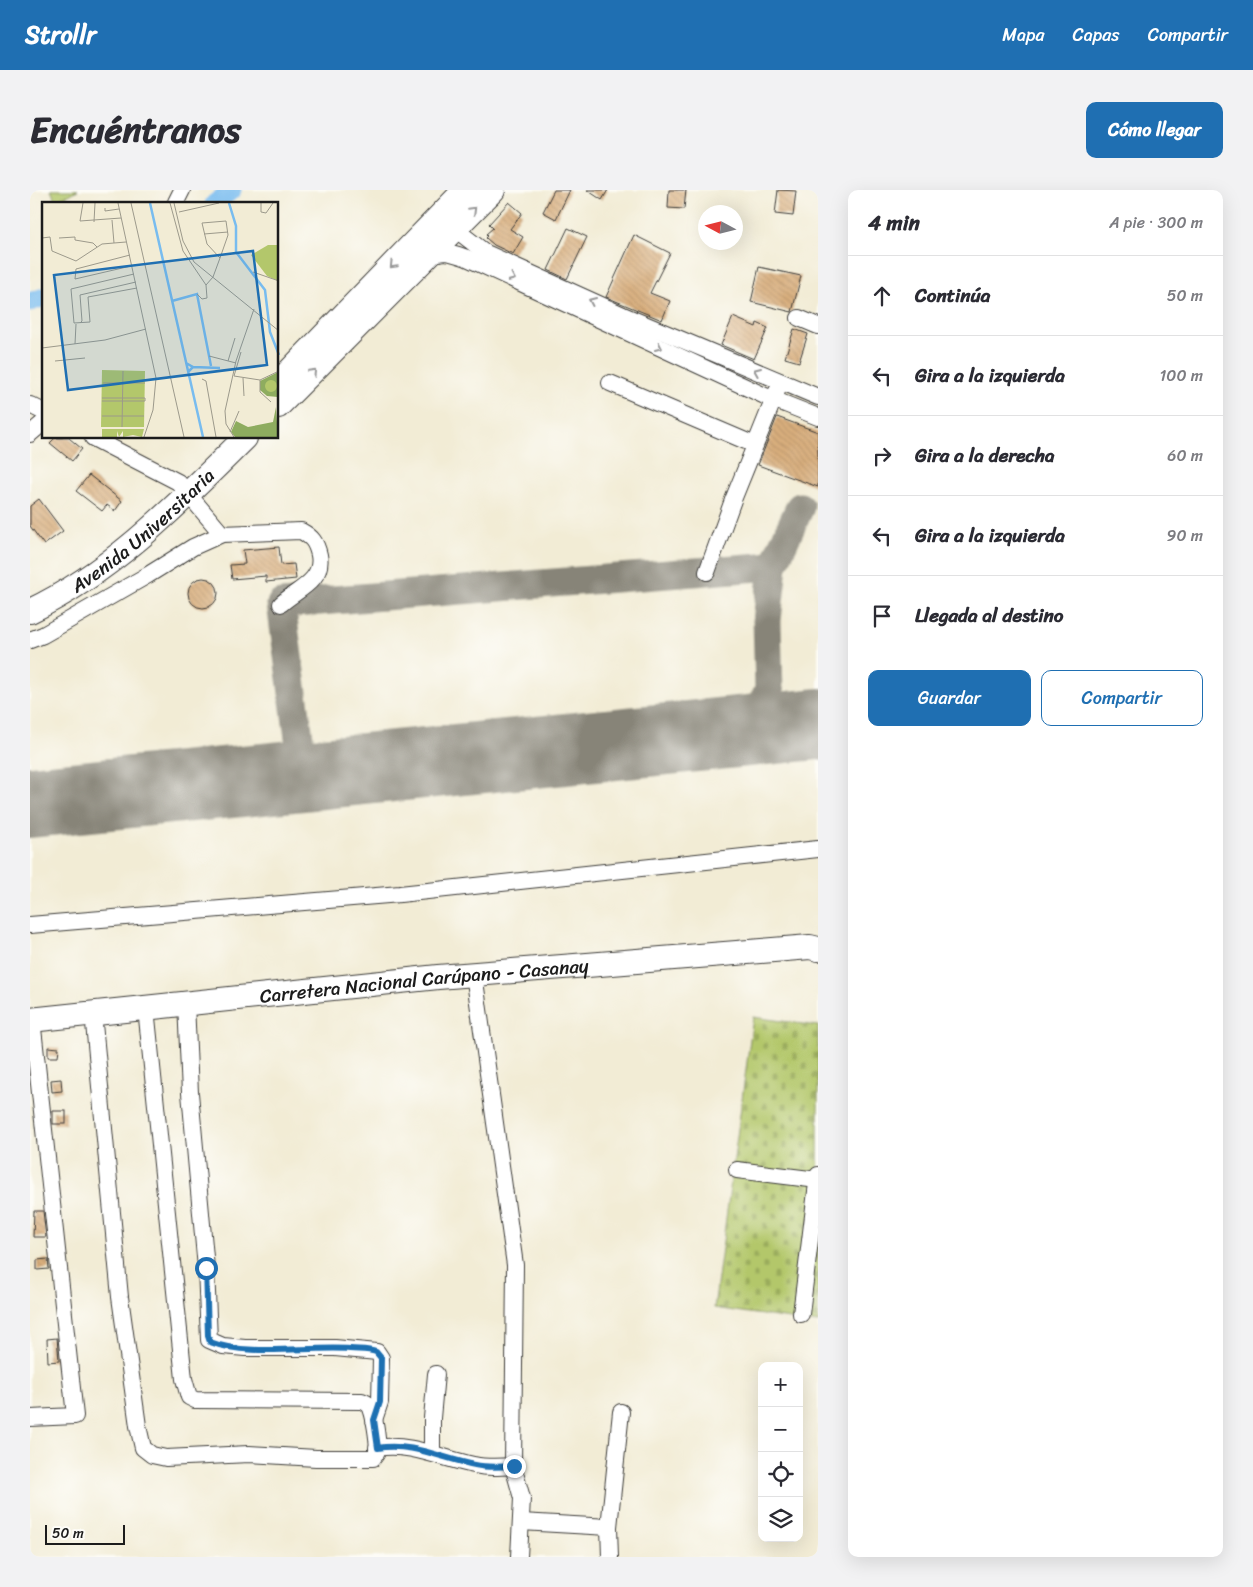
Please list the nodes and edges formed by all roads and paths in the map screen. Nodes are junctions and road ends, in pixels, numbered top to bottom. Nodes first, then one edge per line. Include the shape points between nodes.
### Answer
1 (465, 190) edge
2 (493, 190) edge
3 (439, 238) junction
4 (799, 318) dead end
5 (620, 321) junction
6 (818, 326) edge
7 (279, 382) edge
8 (781, 382) junction
9 (610, 383) dead end
10 (818, 397) edge
11 (773, 400) junction
12 (30, 405) edge
13 (279, 405) edge
14 (42, 411) edge
15 (818, 417) edge
16 (42, 424) edge
17 (30, 434) edge
18 (95, 439) edge
19 (222, 439) edge
20 (244, 439) edge
21 (755, 445) junction
22 (183, 488) junction
23 (222, 534) junction
24 (708, 572) dead end
25 (30, 595) edge
26 (281, 604) dead end
27 (30, 611) edge
28 (30, 640) edge
29 (818, 849) edge
30 (30, 925) edge
31 (818, 949) edge
32 (474, 974) junction
33 (186, 1003) junction
34 (146, 1008) junction
35 (93, 1013) junction
36 (31, 1020) edge
37 (737, 1170) dead end
38 (818, 1175) edge
39 (818, 1180) edge
40 (801, 1314) dead end
41 (436, 1374) dead end
42 (621, 1412) dead end
43 (30, 1418) edge
44 (374, 1420) junction
45 (378, 1448) junction
46 (432, 1453) junction
47 (514, 1466) junction
48 (521, 1522) junction
49 (609, 1527) junction
50 (519, 1557) edge
51 (610, 1557) edge

1 - 3 highway
3 -> 2 highway
5 -> 3 street via 486,253
3 -> 5 street via 467,258
3 -> 7 highway
13 -> 3 highway
4 - 6 street
8 -> 5 street
5 -> 11 street
8 - 10 street
8 - 11 street
9 - 21 street
11 - 15 street
11 - 21 street
12 - 14 street
16 - 17 street
18 - 22 street
19 - 22 highway, Avenida Universitaria
20 - 22 highway, Avenida Universitaria
21 - 24 street via 718,537
22 - 23 street
22 - 25 highway, Avenida Universitaria via 53,583
22 - 27 highway, Avenida Universitaria via 137,541 56,598
23 - 26 street via 301,531 317,544 320,559 313,580
23 - 28 street via 193,547
29 - 30 street via 400,894
31 - 32 highway, Carretera Nacional Carúpano - Casanay via 810,947
32 - 33 highway, Carretera Nacional Carúpano - Casanay
32 - 47 street via 515,1265
33 - 34 highway, Carretera Nacional Carúpano - Casanay
33 - 44 street via 190,1094 206,1268 208,1340 223,1346 245,1348 334,1348 376,1352 381,1358 380,1402
34 - 35 highway, Carretera Nacional Carúpano - Casanay
34 - 44 street via 184,1379 189,1397 195,1400 362,1402 370,1406
35 - 36 highway, Carretera Nacional Carúpano - Casanay
35 - 45 street via 120,1297 143,1448 152,1455 166,1458 249,1454 373,1458
36 - 43 street via 75,1416
37 - 39 street
38 - 39 street
39 - 40 street
41 - 46 street
42 - 49 street
44 - 45 street
45 - 46 street via 399,1446
46 - 47 street via 475,1465
47 - 48 street via 522,1498
48 - 49 street
48 - 50 street
49 - 51 street

